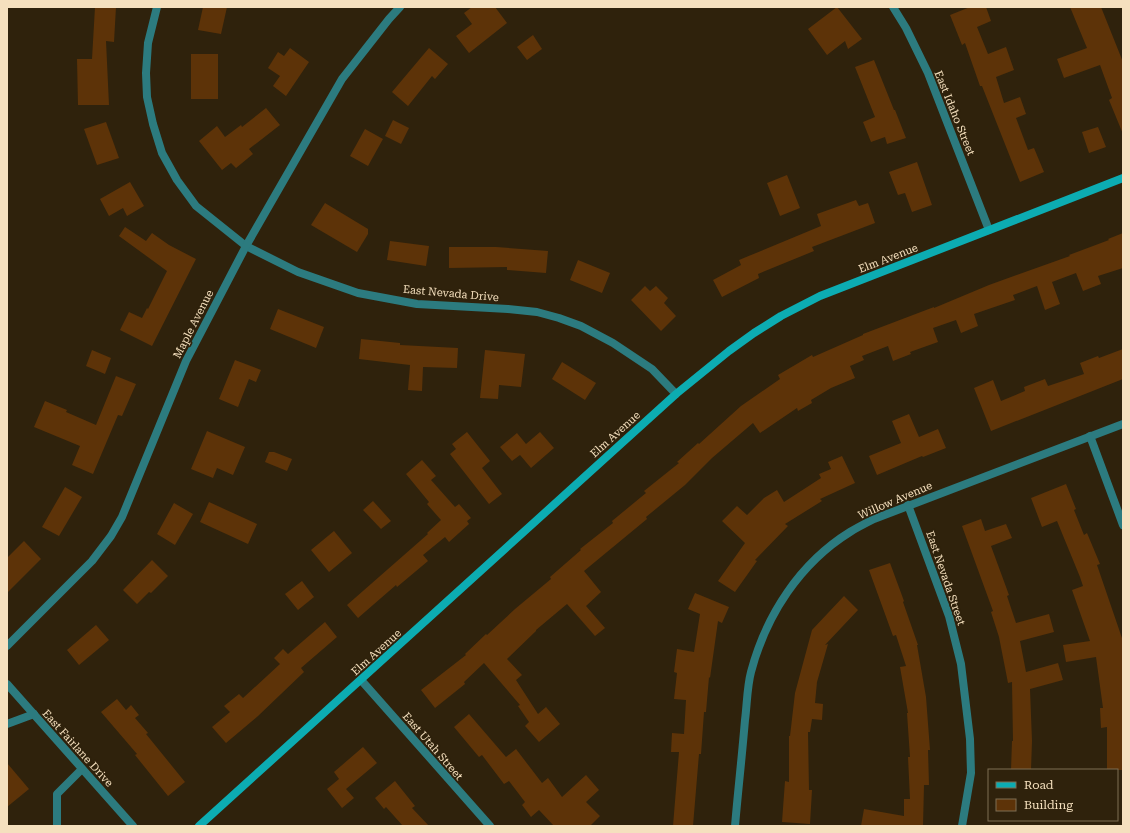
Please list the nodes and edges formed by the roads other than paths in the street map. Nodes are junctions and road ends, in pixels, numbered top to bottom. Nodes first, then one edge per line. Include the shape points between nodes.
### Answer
1 (157, 7) edge
2 (400, 7) edge
3 (893, 7) edge
4 (1123, 178) edge
5 (989, 230) junction
6 (246, 246) junction
7 (676, 394) junction
8 (1123, 424) edge
9 (1090, 436) junction
10 (908, 506) junction
11 (1123, 525) edge
12 (7, 646) edge
13 (361, 680) junction
14 (7, 684) edge
15 (34, 714) junction
16 (7, 724) edge
17 (82, 768) junction
18 (57, 826) edge
19 (133, 826) edge
20 (199, 826) edge
21 (490, 826) edge
22 (735, 826) edge
23 (962, 826) edge

1 - 6 street, East Nevada Drive via 148,43 146,73 147,97 162,153 196,206
2 - 6 street, Maple Avenue via 342,79
3 - 5 street, East Idaho Street via 928,73
4 - 5 street, Elm Avenue
5 - 7 street, Elm Avenue via 820,296 781,316 729,351
6 - 7 street, East Nevada Drive via 298,272 358,293 418,304 508,309 537,312 559,318 613,343 652,369
6 - 12 street, Maple Avenue via 186,361 122,517 111,536 92,561
7 - 13 street, Elm Avenue
8 - 9 street, Willow Avenue
9 - 10 street, Willow Avenue
9 - 11 street
10 - 22 street, Willow Avenue via 856,528 827,549 805,570 785,595 767,627 750,674
10 - 23 street, East Nevada Street via 949,616 961,664 970,739 971,773
13 - 20 street, Elm Avenue
13 - 21 street, East Utah Street
14 - 15 street, East Fairlane Drive
15 - 16 street
15 - 17 street, East Fairlane Drive
17 - 18 street via 57,794
17 - 19 street, East Fairlane Drive

